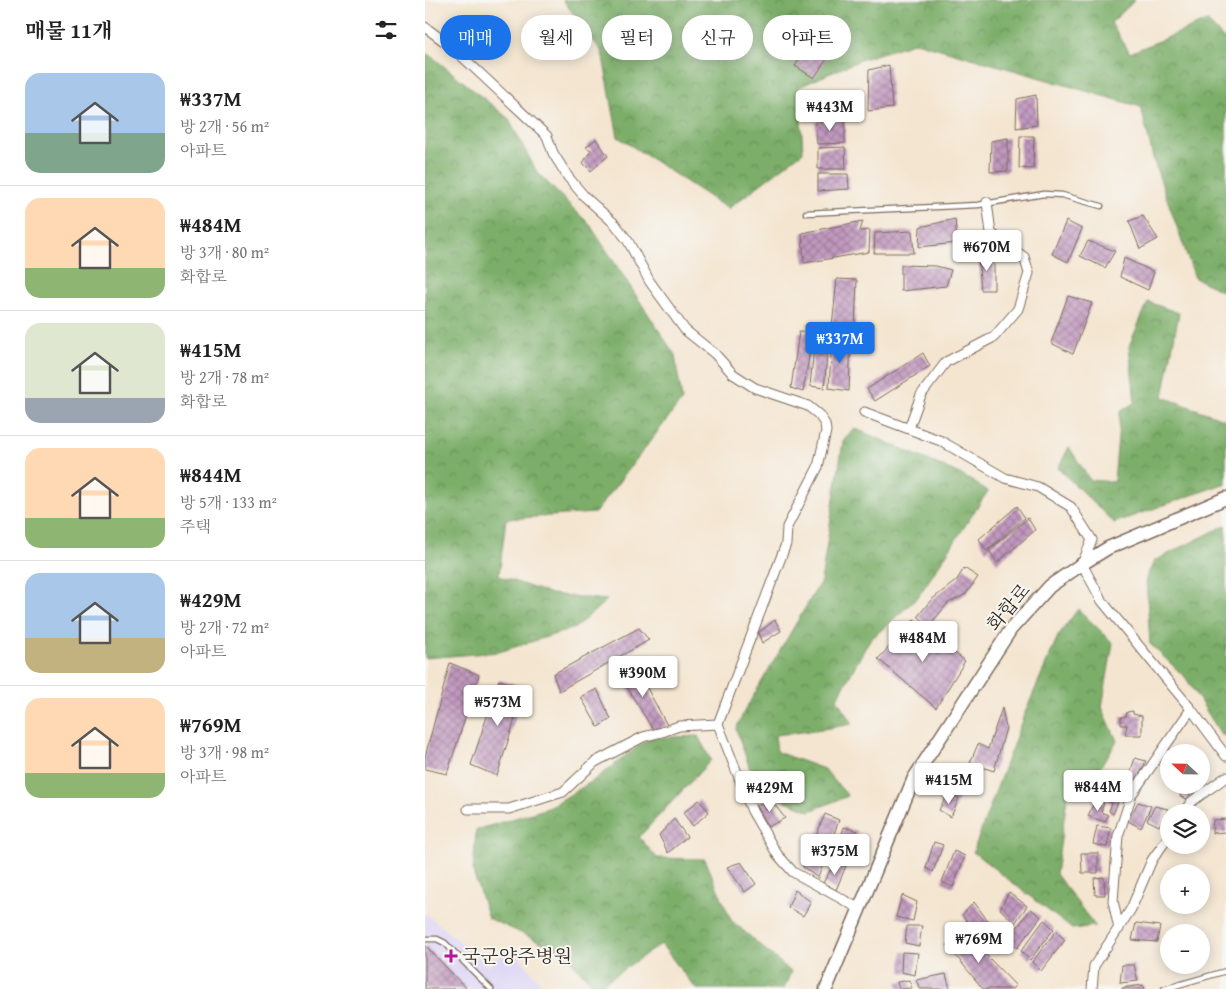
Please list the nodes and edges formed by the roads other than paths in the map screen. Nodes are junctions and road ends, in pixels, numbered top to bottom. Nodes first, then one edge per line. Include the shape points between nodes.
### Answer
1 (425, 27) edge
2 (987, 202) junction
3 (1101, 206) dead end
4 (807, 213) dead end
5 (864, 412) dead end
6 (909, 428) junction
7 (1226, 498) edge
8 (1082, 564) junction
9 (1191, 709) junction
10 (718, 724) junction
11 (1226, 756) edge
12 (1226, 777) edge
13 (1190, 804) edge
14 (468, 809) dead end
15 (1160, 849) edge
16 (860, 909) junction
17 (1119, 929) junction
18 (425, 939) edge
19 (1226, 971) edge
20 (491, 989) edge
21 (826, 989) edge
22 (1092, 989) edge
23 (1164, 989) edge

1 - 10 street via 453,48 547,136 553,154 568,177 583,196 615,224 650,282 685,330 715,354 733,374 755,388 808,406 825,424 818,467 787,527 786,544
2 - 3 lane via 1044,194 1062,195
2 - 4 lane
2 - 6 street via 991,233 1024,257 1029,273 1017,309 994,337 946,362 921,395
5 - 6 street
6 - 8 street via 941,441 1005,478 1038,487 1071,507 1092,540
7 - 8 main road, 화합로 via 1108,548
8 - 9 street via 1102,601
8 - 16 main road, 화합로 via 1050,586 1011,629 914,778
9 - 11 street
9 - 17 street via 1132,794 1118,836 1113,902
10 - 14 street via 679,726 643,736 595,762 563,792 509,809
10 - 16 street via 752,811 777,854 793,872
12 - 13 street
15 - 17 street
16 - 21 main road, 화합로
17 - 22 street via 1094,966
18 - 20 lane via 445,943
19 - 23 lane

